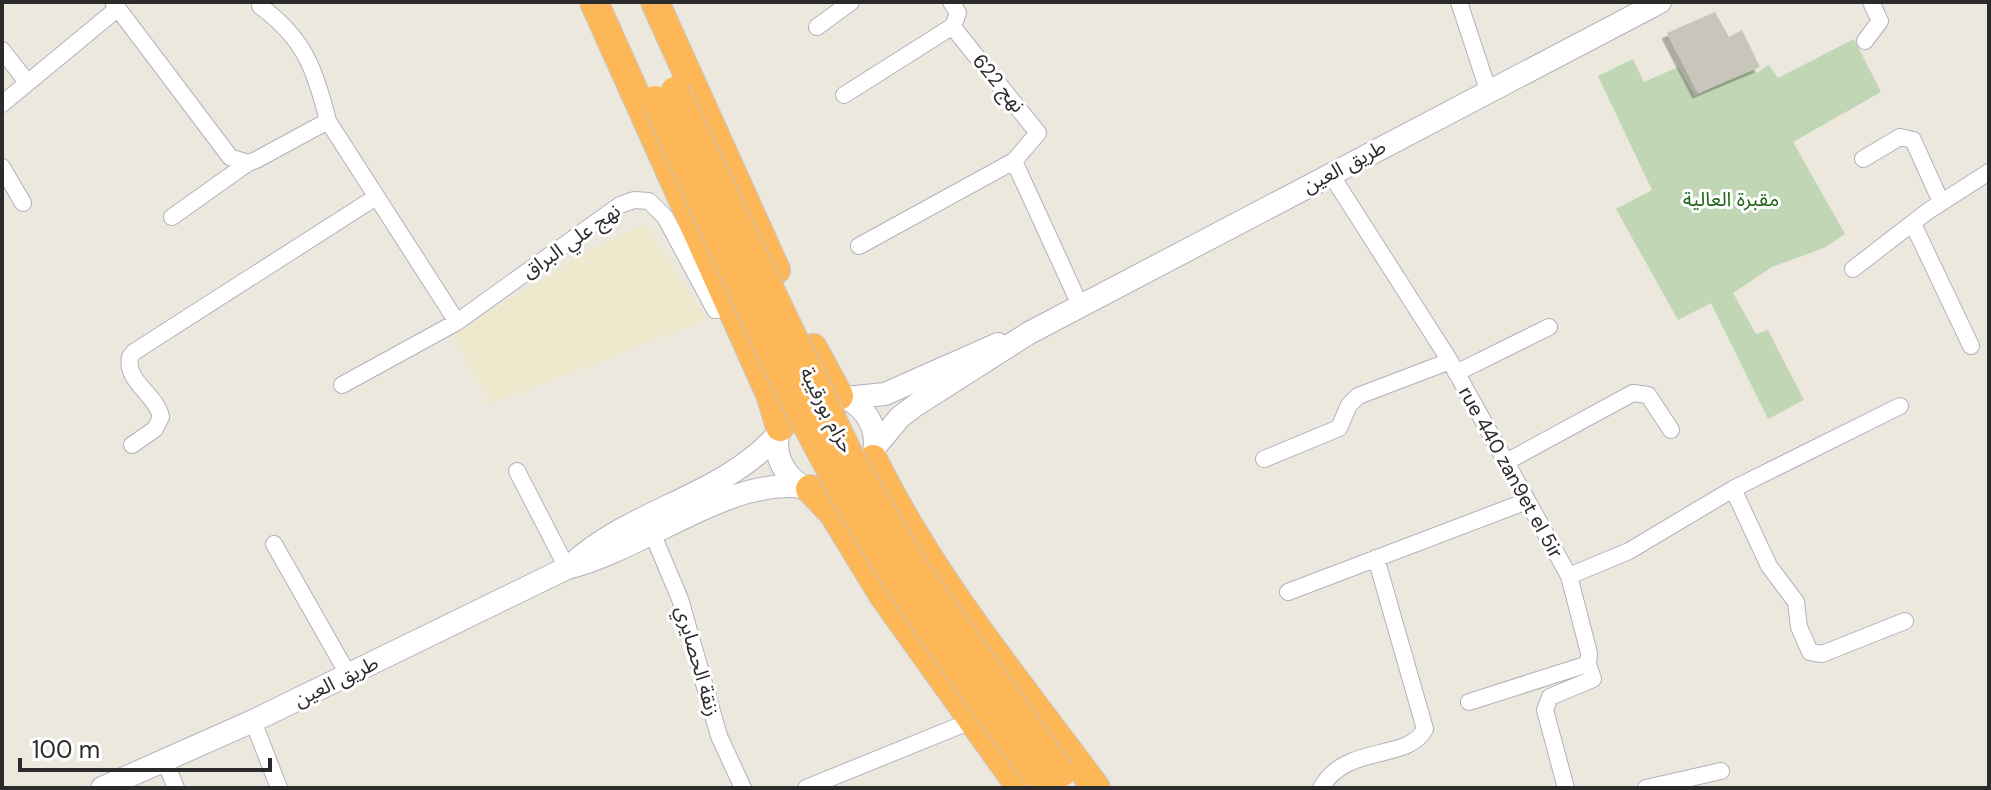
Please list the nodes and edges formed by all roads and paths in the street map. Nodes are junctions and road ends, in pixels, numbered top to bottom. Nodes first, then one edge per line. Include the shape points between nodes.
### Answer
1 (594, 2) edge
2 (609, 2) edge
3 (634, 2) edge
4 (655, 2) edge
5 (851, 2) edge
6 (1459, 2) edge
7 (1660, 2) edge
8 (1871, 2) edge
9 (115, 6) edge
10 (260, 6) dead end
11 (958, 11) edge
12 (817, 27) dead end
13 (1865, 41) dead end
14 (2, 50) edge
15 (27, 82) junction
16 (1488, 90) junction
17 (665, 95) junction
18 (844, 95) dead end
19 (2, 104) edge
20 (328, 121) junction
21 (1863, 159) dead end
22 (1014, 161) junction
23 (248, 163) junction
24 (2, 167) edge
25 (1989, 172) edge
26 (1330, 173) junction
27 (376, 197) junction
28 (1941, 202) junction
29 (23, 203) dead end
30 (172, 217) dead end
31 (1913, 224) junction
32 (859, 246) dead end
33 (1853, 269) dead end
34 (1080, 305) junction
35 (731, 308) junction
36 (457, 322) junction
37 (1549, 327) dead end
38 (1029, 333) junction
39 (1971, 346) dead end
40 (1453, 367) junction
41 (342, 385) dead end
42 (843, 397) junction
43 (1900, 406) dead end
44 (1671, 430) dead end
45 (779, 431) junction
46 (132, 445) dead end
47 (874, 453) junction
48 (1264, 459) dead end
49 (1506, 462) junction
50 (517, 471) dead end
51 (807, 488) junction
52 (1733, 489) junction
53 (1527, 501) junction
54 (653, 535) junction
55 (274, 544) dead end
56 (1376, 558) junction
57 (567, 568) junction
58 (1569, 576) junction
59 (1288, 592) dead end
60 (1905, 621) dead end
61 (1588, 664) junction
62 (349, 676) junction
63 (1469, 702) dead end
64 (253, 721) junction
65 (971, 721) junction
66 (164, 759) junction
67 (1721, 771) dead end
68 (1049, 784) edge
69 (102, 788) edge
70 (176, 788) edge
71 (279, 788) edge
72 (743, 788) edge
73 (806, 788) edge
74 (1096, 788) edge
75 (1321, 788) edge
76 (1566, 788) edge
77 (1646, 788) edge

1 - 35 highway
2 - 17 highway, حزام بورقيبة
3 - 17 highway, حزام بورقيبة
4 - 42 highway via 826,376
5 - 12 street
6 - 16 street
7 - 16 main road, طريق العين
8 - 13 street via 1880,21
9 - 15 street
9 - 23 street via 230,157
10 - 20 street via 293,33
11 - 18 street
11 - 22 street, نهج 622 via 1038,133
14 - 15 street
15 - 19 street
16 - 26 main road, طريق العين
17 - 68 highway, حزام بورقيبة, bridge via 854,465
20 - 23 street
20 - 27 street
21 - 28 street via 1900,137 1913,140
22 - 32 street, نهج 622
22 - 34 street
23 - 30 street
24 - 29 street
25 - 28 street
26 - 34 main road, طريق العين
26 - 40 street, rue 440 zan9et el 5ir
27 - 36 street
27 - 46 street via 134,352 130,371 161,417 155,429
28 - 31 street
31 - 33 street
31 - 39 street
34 - 38 main road, طريق العين
35 - 36 street, نهج علي البراق via 715,310 707,301 665,217 642,199 620,205
35 - 45 highway via 770,394
36 - 41 street
37 - 40 street
38 - 42 main road, طريق العين via 885,394
38 - 47 main road, طريق العين via 900,417
40 - 48 street via 1358,396 1339,428
40 - 49 street, rue 440 zan9et el 5ir
42 - 45 main road via 805,398 792,407
42 - 47 main road via 872,425
43 - 52 street, rue 440 zan9et el 5ir
44 - 49 street via 1648,395 1633,393
45 - 51 main road via 782,465
45 - 57 main road, طريق العين via 746,465 595,542
47 - 51 main road via 852,485 836,491
47 - 74 highway via 886,487 967,613
49 - 53 street, rue 440 zan9et el 5ir
50 - 57 street
51 - 54 main road, طريق العين via 765,485 738,493
51 - 65 highway via 833,513
52 - 58 street, rue 440 zan9et el 5ir via 1618,557
52 - 60 street via 1769,566 1796,602 1810,652 1822,654
53 - 56 street
53 - 58 street, rue 440 zan9et el 5ir
54 - 57 main road, طريق العين via 602,559
54 - 72 street, زنقة الحصايري via 680,599 719,736
55 - 62 street
56 - 59 street
56 - 75 street via 1425,729 1408,746 1353,759
57 - 62 main road, طريق العين
58 - 61 street
61 - 63 street
61 - 76 street via 1593,679 1550,697 1545,710
62 - 64 main road, طريق العين
64 - 66 main road, طريق العين
64 - 71 street
65 - 68 highway
65 - 73 street
66 - 69 main road, طريق العين
66 - 70 street
67 - 77 street

